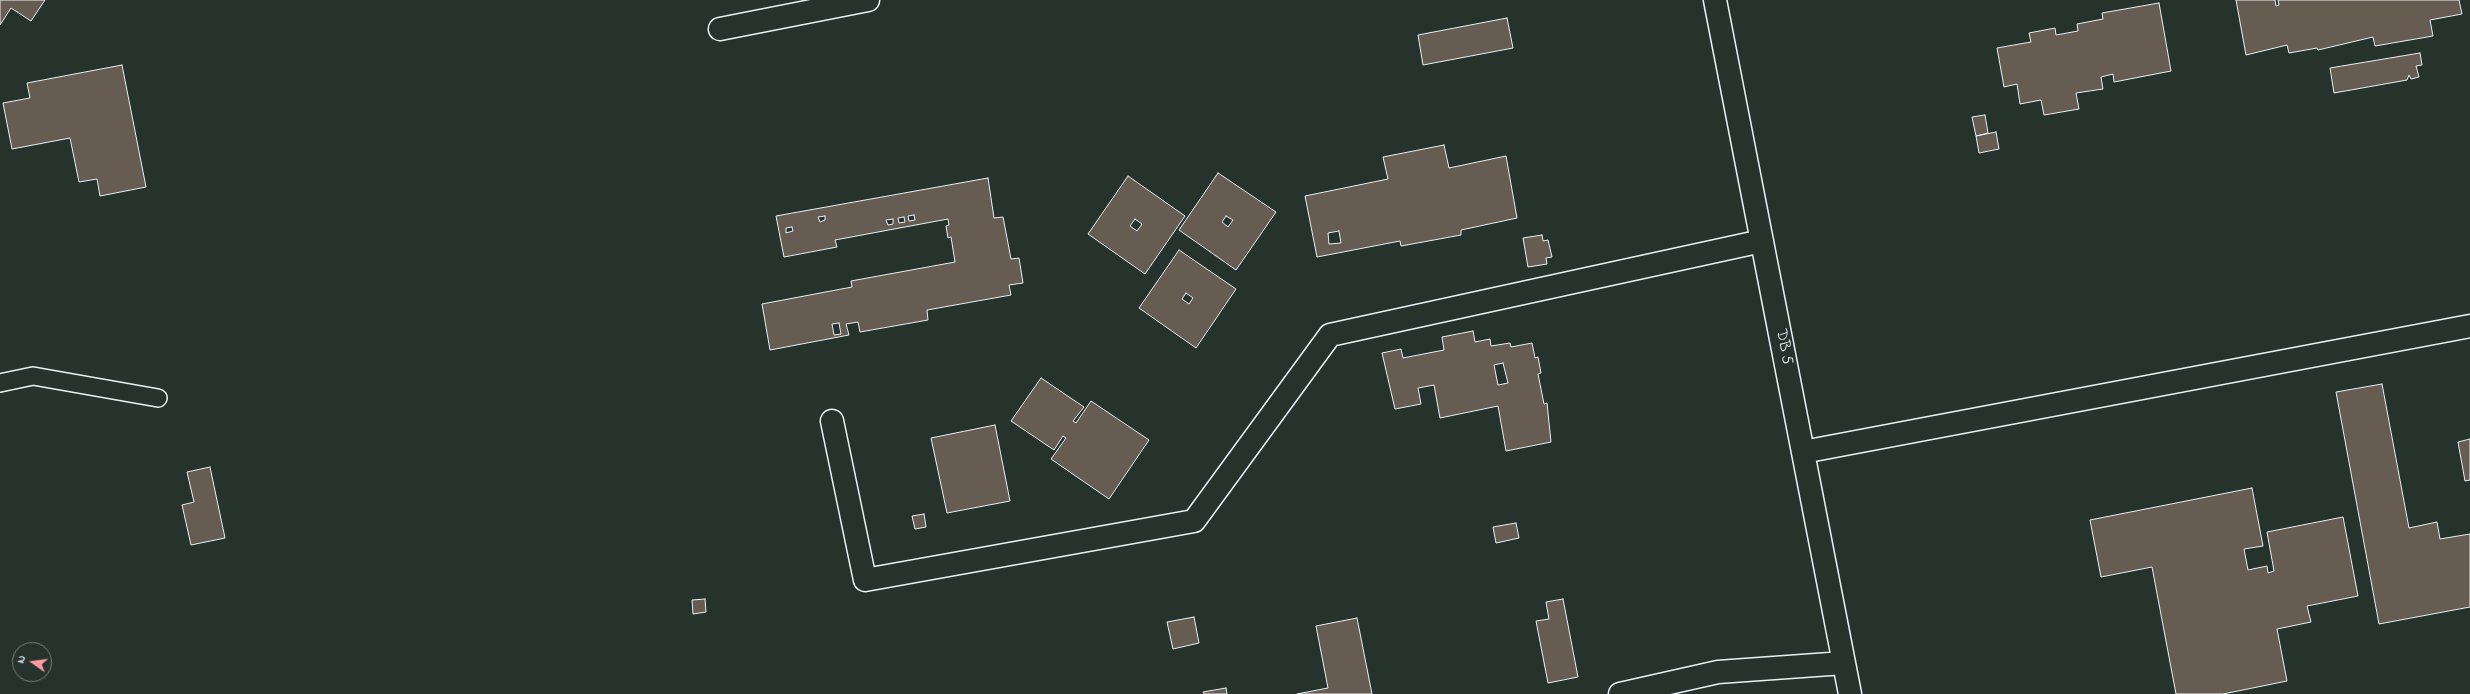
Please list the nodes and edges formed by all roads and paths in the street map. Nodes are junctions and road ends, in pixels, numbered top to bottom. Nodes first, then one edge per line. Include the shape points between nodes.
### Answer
1 (868, 0) edge
2 (1720, 1) edge
3 (720, 29) dead end
4 (1762, 241) junction
5 (2470, 326) edge
6 (0, 383) edge
7 (158, 398) dead end
8 (832, 422) dead end
9 (1803, 452) junction
10 (1844, 663) junction
11 (1620, 694) edge
12 (1850, 694) edge

1 - 3 street
2 - 4 street, DB 5
4 - 8 street via 1330,335 1194,521 865,580
4 - 9 street, DB 5
5 - 9 street
6 - 7 lane via 33,376
9 - 10 street, DB 5
10 - 11 street via 1718,672
10 - 12 street, DB 5

